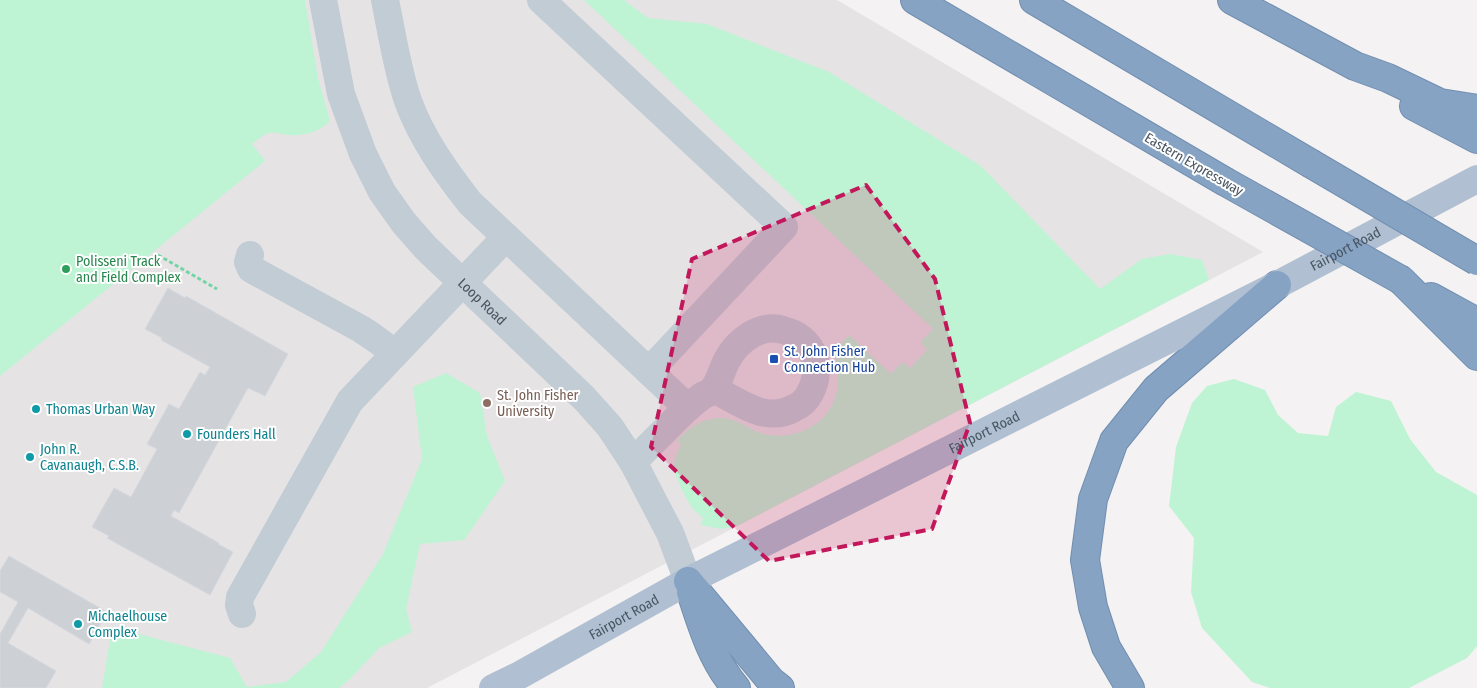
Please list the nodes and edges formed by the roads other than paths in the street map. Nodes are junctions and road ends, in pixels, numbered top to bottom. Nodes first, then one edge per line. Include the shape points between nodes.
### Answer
1 (323, 0) edge
2 (385, 0) edge
3 (541, 0) edge
4 (915, 0) edge
5 (1034, 0) edge
6 (1232, 0) edge
7 (1355, 66) junction
8 (1477, 109) edge
9 (1477, 139) edge
10 (1477, 179) edge
11 (506, 237) junction
12 (250, 255) dead end
13 (1477, 261) edge
14 (1401, 280) junction
15 (462, 284) junction
16 (1276, 286) junction
17 (1477, 322) edge
18 (395, 353) junction
19 (1477, 356) edge
20 (649, 372) junction
21 (714, 389) dead end
22 (688, 408) junction
23 (633, 462) junction
24 (688, 581) junction
25 (242, 614) dead end
26 (493, 688) edge
27 (736, 688) edge
28 (780, 688) edge
29 (1130, 688) edge

1 - 15 street, Loop Road via 341,94 363,154 382,192 404,223
2 - 11 street via 400,75 425,139 470,203
3 - 20 street via 784,227
4 - 14 highway, Eastern Expressway, bridge via 1224,181
5 - 13 highway, bridge
6 - 7 highway
7 - 8 highway via 1440,103
7 - 9 highway via 1382,88
10 - 16 main road, Fairport Road
11 - 15 street
11 - 20 street
12 - 18 street via 251,269 361,329
14 - 17 highway, Eastern Expressway
14 - 19 highway
15 - 18 street
15 - 23 street, Loop Road via 584,398 610,427
16 - 24 main road, Fairport Road
16 - 29 highway via 1156,389 1114,441 1093,500 1084,560 1093,607 1106,647
18 - 25 street via 350,401 240,598 238,605
20 - 22 street
21 - 22 street
22 - 23 street
23 - 24 street, Loop Road via 670,533
24 - 26 main road, Fairport Road
24 - 27 highway via 703,632 724,674
24 - 28 highway

